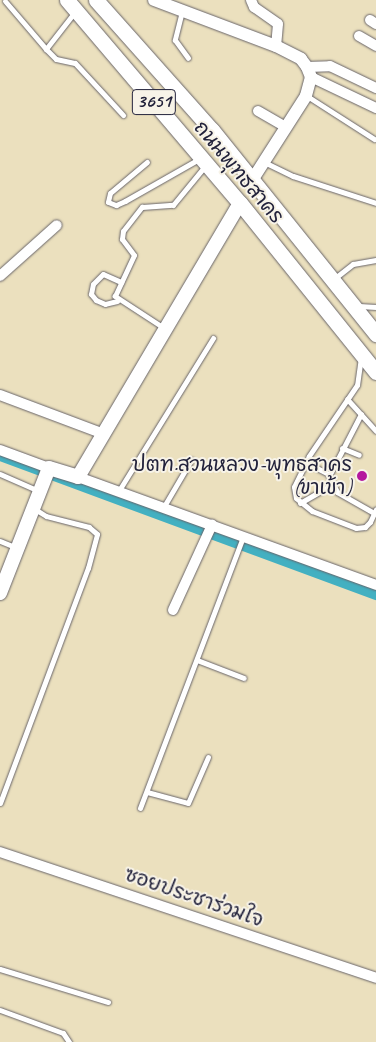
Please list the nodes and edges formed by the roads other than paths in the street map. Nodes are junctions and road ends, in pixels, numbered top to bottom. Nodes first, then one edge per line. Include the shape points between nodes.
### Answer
1 (96, 0) edge
2 (154, 0) edge
3 (251, 0) edge
4 (5, 1) edge
5 (72, 5) edge
6 (182, 10) junction
7 (359, 36) dead end
8 (276, 46) junction
9 (376, 46) edge
10 (46, 49) junction
11 (188, 58) dead end
12 (309, 72) junction
13 (376, 88) edge
14 (306, 96) junction
15 (376, 108) edge
16 (258, 110) dead end
17 (123, 115) dead end
18 (286, 127) junction
19 (374, 139) dead end
20 (204, 161) junction
21 (146, 162) dead end
22 (264, 162) junction
23 (253, 179) junction
24 (240, 203) junction
25 (376, 203) edge
26 (57, 225) dead end
27 (376, 260) edge
28 (0, 276) edge
29 (332, 280) junction
30 (121, 282) junction
31 (117, 300) junction
32 (353, 306) junction
33 (376, 306) edge
34 (165, 328) junction
35 (376, 334) edge
36 (213, 338) dead end
37 (361, 354) junction
38 (376, 372) edge
39 (0, 395) edge
40 (347, 399) junction
41 (360, 414) junction
42 (376, 431) edge
43 (104, 434) junction
44 (342, 448) junction
45 (0, 450) edge
46 (359, 455) dead end
47 (191, 460) dead end
48 (305, 462) junction
49 (49, 468) junction
50 (0, 474) edge
51 (329, 474) junction
52 (78, 477) junction
53 (331, 485) junction
54 (40, 491) junction
55 (118, 492) junction
56 (300, 503) junction
57 (33, 508) junction
58 (162, 508) junction
59 (375, 511) edge
60 (212, 526) junction
61 (243, 537) junction
62 (0, 542) edge
63 (18, 548) junction
64 (376, 585) edge
65 (0, 593) edge
66 (173, 610) dead end
67 (197, 660) junction
68 (244, 678) dead end
69 (208, 757) dead end
70 (147, 792) junction
71 (0, 803) edge
72 (140, 808) dead end
73 (0, 852) edge
74 (0, 969) edge
75 (376, 978) edge
76 (108, 1002) dead end
77 (0, 1010) edge
78 (69, 1042) edge

1 - 23 main road, ถนนพุทธสาคร / 3651
2 - 6 street
3 - 8 street via 254,8 278,24
4 - 10 lane
5 - 10 lane
5 - 20 main road, ถนนพุทธสาคร / 3651
6 - 8 street
6 - 11 lane via 175,40
7 - 9 street
8 - 12 street via 301,59
10 - 17 lane via 56,58 75,63
12 - 13 street via 330,66
12 - 14 street
12 - 15 street
14 - 18 street
14 - 19 lane
16 - 18 street
18 - 22 street
20 - 21 lane via 116,205 108,202 110,193
20 - 24 main road, ถนนพุทธสาคร / 3651
20 - 30 lane via 173,205 142,207 133,216 122,239 134,255
22 - 23 street
22 - 25 lane via 293,176
23 - 29 main road, ถนนพุทธสาคร / 3651
24 - 34 main road
24 - 37 main road, ถนนพุทธสาคร / 3651
26 - 28 street
27 - 29 lane via 353,264
29 - 32 main road, ถนนพุทธสาคร / 3651
30 - 31 lane via 115,292
30 - 31 lane via 103,274 93,284 91,294 96,300 105,304
31 - 34 lane
32 - 33 lane
32 - 35 main road, ถนนพุทธสาคร / 3651
34 - 43 main road
36 - 55 lane
37 - 38 main road, ถนนพุทธสาคร / 3651
37 - 40 lane via 356,385
39 - 43 street
40 - 41 lane
40 - 48 lane
41 - 42 lane
41 - 44 lane
43 - 52 main road
44 - 46 lane
44 - 51 lane
45 - 49 street
47 - 58 lane
48 - 51 lane
48 - 56 lane via 294,487
49 - 52 main road
49 - 54 main road
50 - 54 lane
51 - 53 lane
52 - 55 street
53 - 56 lane
53 - 59 lane
54 - 57 main road
55 - 58 street
56 - 59 lane via 324,518 356,528 365,528
57 - 63 main road
57 - 71 lane via 46,516 90,527 97,534 88,568
58 - 60 street
60 - 61 street
60 - 66 street
61 - 64 street
61 - 67 lane
62 - 63 lane
63 - 65 main road
67 - 68 lane
67 - 70 lane
69 - 70 lane via 188,803
70 - 72 lane
73 - 75 street, ซอยประชาร่วมใจ
74 - 76 lane
77 - 78 lane via 62,1033

